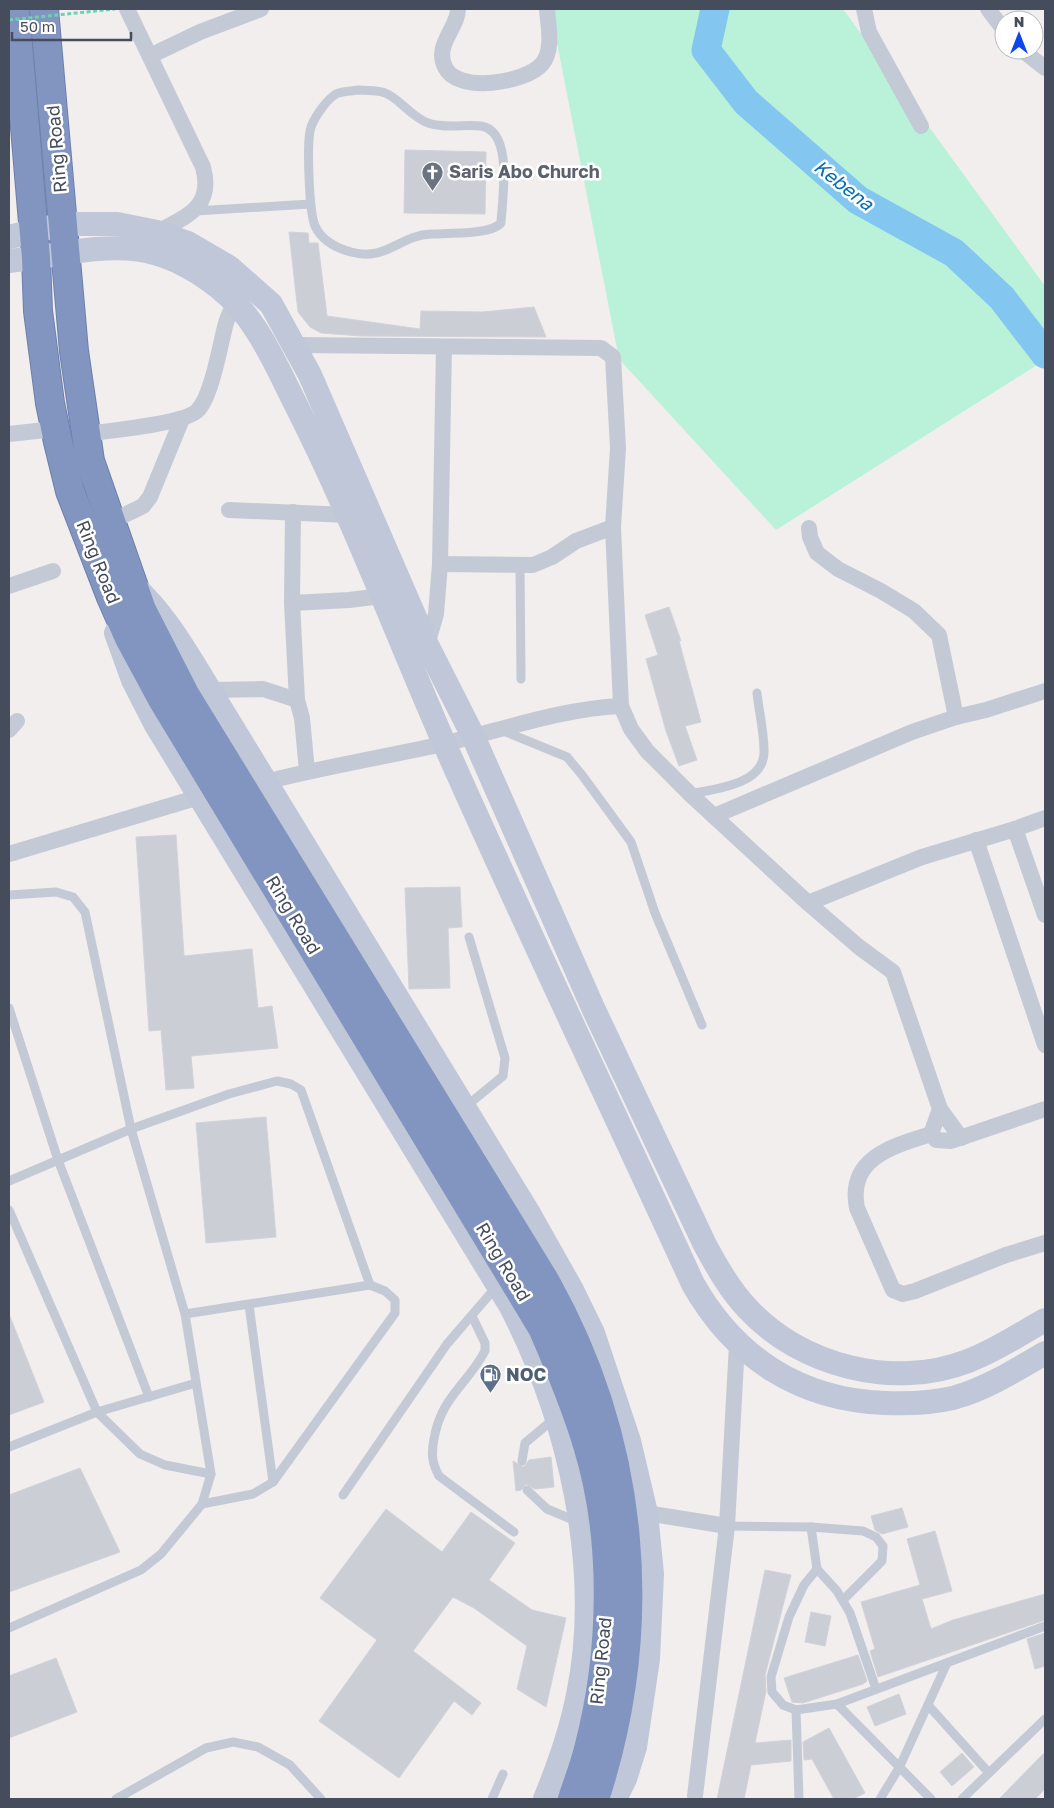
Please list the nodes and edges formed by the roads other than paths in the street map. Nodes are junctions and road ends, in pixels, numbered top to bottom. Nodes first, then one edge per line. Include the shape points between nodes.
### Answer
1 (15, 9) edge
2 (44, 9) edge
3 (127, 9) edge
4 (261, 9) edge
5 (458, 9) edge
6 (547, 9) edge
7 (864, 9) edge
8 (150, 56) junction
9 (1035, 60) edge
10 (1045, 68) edge
11 (921, 126) dead end
12 (310, 204) junction
13 (195, 211) junction
14 (64, 224) junction
15 (157, 232) junction
16 (21, 234) edge
17 (66, 252) junction
18 (36, 258) junction
19 (9, 261) edge
20 (235, 302) junction
21 (294, 345) junction
22 (444, 347) junction
23 (182, 419) junction
24 (56, 429) junction
25 (9, 434) edge
26 (85, 434) junction
27 (229, 510) dead end
28 (293, 512) junction
29 (348, 515) junction
30 (110, 522) junction
31 (614, 527) junction
32 (809, 528) dead end
33 (440, 564) junction
34 (520, 565) junction
35 (53, 571) dead end
36 (9, 586) edge
37 (122, 592) junction
38 (382, 596) junction
39 (292, 603) junction
40 (427, 645) junction
41 (521, 679) dead end
42 (209, 690) junction
43 (1045, 691) edge
44 (757, 692) dead end
45 (297, 700) junction
46 (621, 706) junction
47 (956, 717) junction
48 (498, 729) junction
49 (473, 736) junction
50 (445, 743) junction
51 (307, 771) junction
52 (266, 782) junction
53 (690, 794) junction
54 (199, 797) junction
55 (714, 816) junction
56 (1045, 818) edge
57 (1015, 829) junction
58 (976, 840) junction
59 (9, 854) edge
60 (9, 895) edge
61 (808, 903) junction
62 (1045, 916) edge
63 (469, 937) dead end
64 (9, 1008) edge
65 (702, 1026) dead end
66 (1045, 1045) edge
67 (464, 1108) junction
68 (940, 1108) junction
69 (1045, 1109) edge
70 (130, 1129) junction
71 (931, 1134) junction
72 (961, 1138) junction
73 (58, 1160) junction
74 (9, 1181) edge
75 (9, 1210) edge
76 (1045, 1243) edge
77 (370, 1285) junction
78 (497, 1286) junction
79 (249, 1305) junction
80 (185, 1314) junction
81 (472, 1316) junction
82 (1045, 1320) edge
83 (737, 1344) junction
84 (1045, 1353) edge
85 (196, 1383) junction
86 (149, 1397) junction
87 (97, 1412) junction
88 (557, 1416) junction
89 (9, 1447) edge
90 (522, 1461) dead end
91 (211, 1474) junction
92 (272, 1482) junction
93 (527, 1490) dead end
94 (343, 1495) dead end
95 (202, 1504) junction
96 (646, 1513) junction
97 (580, 1523) junction
98 (727, 1526) junction
99 (811, 1527) junction
100 (514, 1532) dead end
101 (818, 1569) junction
102 (842, 1600) junction
103 (1045, 1626) edge
104 (9, 1628) edge
105 (947, 1663) junction
106 (876, 1690) junction
107 (837, 1704) junction
108 (928, 1705) junction
109 (796, 1710) junction
110 (1045, 1719) edge
111 (899, 1768) junction
112 (989, 1773) junction
113 (503, 1774) dead end
114 (623, 1792) edge
115 (695, 1796) dead end
116 (798, 1798) edge
117 (116, 1799) edge
118 (321, 1799) edge
119 (492, 1799) edge
120 (546, 1799) edge
121 (572, 1799) edge
122 (595, 1799) edge
123 (880, 1799) edge
124 (931, 1799) edge
125 (962, 1799) edge

1 - 16 highway, Ring Road
2 - 14 highway, Ring Road
3 - 8 street
4 - 8 street via 200,32
5 - 6 street via 446,35 443,55 445,67 457,79 469,83 515,78 543,64 548,52
7 - 11 street via 869,32
8 - 13 street via 203,167 206,194
9 - 10 street
12 - 12 lane via 310,130 336,94 359,90 386,93 418,120 431,124 481,126 495,134 502,147 504,169 500,223 495,228 424,234 373,256 328,243 315,226
12 - 13 lane
13 - 15 street
14 - 15 main road via 117,224
14 - 16 main road
14 - 17 highway, Ring Road
15 - 21 main road via 210,255 252,285 271,304
16 - 18 highway, Ring Road
17 - 18 main road
17 - 20 main road via 139,248 166,256 200,273
17 - 26 highway, Ring Road
18 - 19 main road
18 - 24 highway, Ring Road via 38,312
20 - 23 street via 204,402 198,411
20 - 29 main road via 273,358
21 - 22 street
21 - 40 main road via 314,383
22 - 31 street via 601,348 613,357 618,448
22 - 33 street
23 - 26 street
23 - 30 street via 150,497 143,506
24 - 25 street
24 - 37 highway, Ring Road via 70,491
26 - 30 highway, Ring Road via 90,461
27 - 28 street
28 - 29 street
28 - 39 street
29 - 38 main road
30 - 37 highway, Ring Road
31 - 34 street via 576,541 533,565
31 - 46 street
32 - 47 street via 818,553 838,569 914,611 939,635
33 - 34 street
33 - 40 street via 436,614
34 - 41 lane
35 - 36 street
37 - 42 main road via 151,602 165,618
37 - 54 main road via 118,641 156,725
37 - 121 highway, Ring Road via 129,638 163,701 523,1294 542,1328 574,1406 595,1475 605,1539 608,1598 598,1702 588,1749
37 - 122 highway, Ring Road via 142,610 185,694 546,1282 583,1358 604,1423 620,1489 627,1537 630,1599 627,1660 620,1706 610,1755
38 - 39 street
38 - 50 main road
39 - 45 street
40 - 49 main road
42 - 45 street via 263,689
42 - 52 main road
43 - 47 street
44 - 53 lane via 765,753 760,764 750,776 733,785
45 - 51 street
46 - 48 street via 590,708
46 - 53 street via 631,729 647,751
47 - 55 street via 861,753
48 - 49 street
48 - 65 lane via 567,757 631,842 655,913
49 - 50 street
49 - 82 main road via 594,1010 705,1245 747,1308 768,1327 808,1353 833,1363 889,1373 918,1373 967,1362
50 - 51 street
50 - 83 main road via 693,1284 718,1323
51 - 52 street
52 - 67 main road
53 - 55 street
54 - 59 street
54 - 78 main road
55 - 61 street
56 - 57 street
57 - 58 street
57 - 62 street
58 - 61 street via 922,857
58 - 66 street
60 - 70 lane via 56,892 73,897 85,912
61 - 68 street via 893,972
63 - 67 lane via 505,1058 503,1076
64 - 73 lane
67 - 96 main road via 528,1212 593,1333 629,1441
68 - 71 street
68 - 72 street
69 - 72 street
70 - 73 lane
70 - 77 lane via 229,1094 277,1081 301,1090
70 - 80 lane
71 - 72 street via 936,1140
71 - 76 street via 871,1159 856,1184 857,1208 893,1290 903,1294 915,1291
73 - 74 lane
73 - 86 lane
75 - 87 lane
77 - 79 lane
77 - 92 lane via 385,1291 395,1300 395,1313
78 - 81 lane
78 - 88 main road via 526,1336
79 - 80 lane
79 - 92 lane
80 - 85 lane
81 - 94 lane via 447,1344
81 - 100 lane via 485,1343 485,1351 446,1402 436,1424 432,1465 439,1476
83 - 84 main road via 780,1374 821,1393 846,1399 904,1404 953,1398 976,1390 1000,1380
83 - 98 street
85 - 86 lane
85 - 91 lane
86 - 87 lane
87 - 89 lane
87 - 91 lane via 140,1454 164,1465
88 - 90 lane via 525,1442
88 - 97 main road
91 - 95 lane
92 - 95 lane via 253,1494
93 - 97 lane via 547,1509
95 - 104 lane via 161,1554 141,1570
96 - 98 street
96 - 114 main road via 652,1574 648,1660 635,1747
97 - 120 main road via 584,1548 586,1624 579,1694 562,1759
98 - 99 lane
98 - 115 street
99 - 101 lane
99 - 102 lane via 864,1531 876,1537 883,1546 882,1561
101 - 102 lane
101 - 109 lane via 804,1585 789,1617 771,1677 772,1692 783,1706
102 - 106 lane via 850,1613
103 - 105 lane
105 - 106 lane
105 - 108 lane
106 - 107 lane
107 - 109 lane
107 - 111 lane
108 - 111 lane
108 - 112 lane
109 - 116 lane
110 - 112 lane
111 - 123 lane
111 - 124 lane
112 - 125 lane
113 - 119 lane
117 - 118 lane via 206,1748 233,1742 258,1747 290,1765

